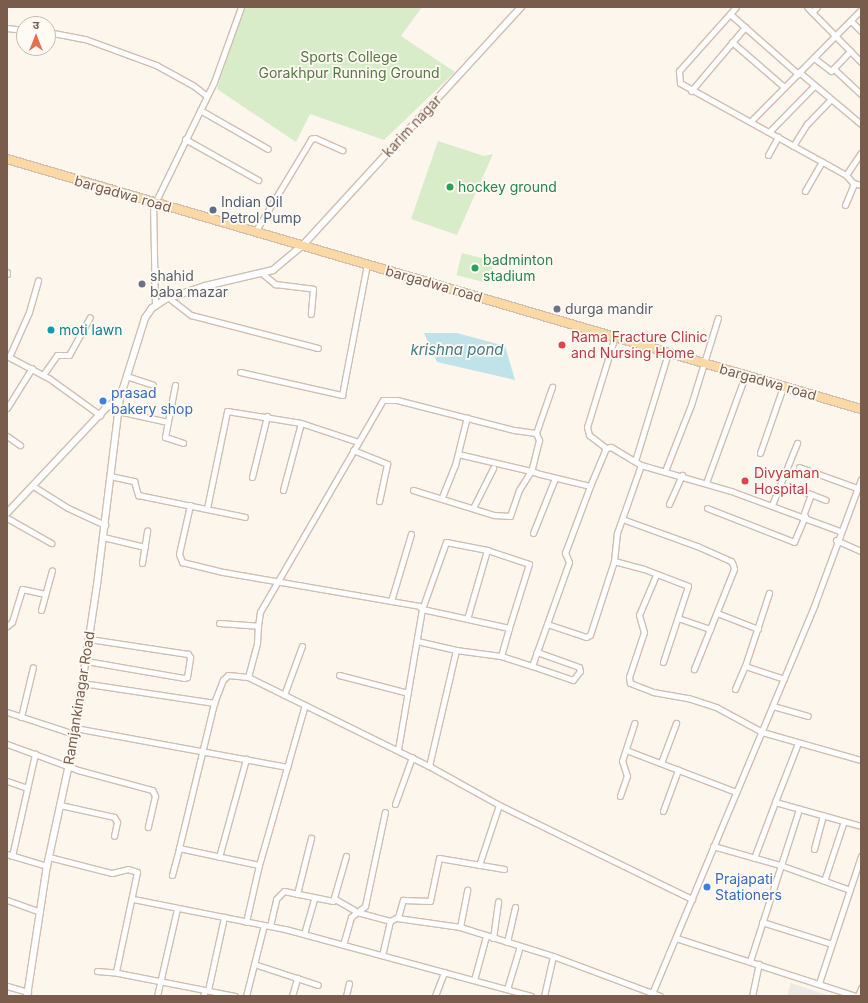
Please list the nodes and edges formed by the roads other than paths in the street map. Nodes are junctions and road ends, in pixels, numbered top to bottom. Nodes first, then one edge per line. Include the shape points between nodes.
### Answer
1 (241, 7) edge
2 (521, 7) edge
3 (736, 7) edge
4 (807, 7) edge
5 (817, 7) edge
6 (861, 10) edge
7 (812, 12) junction
8 (730, 14) junction
9 (851, 20) junction
10 (745, 27) junction
11 (861, 31) edge
12 (56, 34) edge
13 (836, 36) junction
14 (732, 42) junction
15 (850, 51) junction
16 (814, 58) junction
17 (860, 59) edge
18 (834, 69) junction
19 (798, 73) junction
20 (814, 86) junction
21 (784, 87) junction
22 (691, 90) junction
23 (861, 94) edge
24 (207, 96) junction
25 (830, 100) junction
26 (200, 110) junction
27 (751, 121) junction
28 (861, 124) edge
29 (769, 132) junction
30 (778, 137) junction
31 (185, 139) junction
32 (793, 146) junction
33 (268, 149) dead end
34 (342, 150) dead end
35 (861, 153) edge
36 (768, 155) dead end
37 (7, 159) edge
38 (822, 162) junction
39 (846, 175) junction
40 (258, 180) dead end
41 (853, 183) junction
42 (861, 185) edge
43 (805, 191) dead end
44 (154, 203) junction
45 (845, 205) dead end
46 (255, 232) junction
47 (302, 246) junction
48 (367, 264) junction
49 (263, 274) junction
50 (38, 280) dead end
51 (169, 298) junction
52 (155, 306) junction
53 (311, 314) dead end
54 (90, 317) dead end
55 (718, 318) dead end
56 (615, 336) junction
57 (318, 348) dead end
58 (668, 353) junction
59 (8, 356) edge
60 (703, 364) junction
61 (32, 368) junction
62 (240, 372) dead end
63 (43, 374) junction
64 (126, 376) junction
65 (745, 376) junction
66 (153, 385) dead end
67 (175, 385) dead end
68 (552, 387) dead end
69 (783, 387) junction
70 (120, 398) junction
71 (7, 408) edge
72 (861, 409) edge
73 (118, 411) junction
74 (100, 415) junction
75 (267, 416) junction
76 (467, 417) junction
77 (168, 422) junction
78 (301, 423) junction
79 (536, 433) junction
80 (7, 436) edge
81 (358, 442) junction
82 (184, 443) dead end
83 (797, 443) dead end
84 (20, 445) dead end
85 (606, 448) junction
86 (353, 450) junction
87 (760, 453) dead end
88 (458, 454) junction
89 (635, 461) junction
90 (641, 464) junction
91 (799, 467) dead end
92 (493, 468) dead end
93 (531, 471) junction
94 (665, 471) junction
95 (682, 475) junction
96 (110, 476) junction
97 (252, 477) dead end
98 (555, 478) junction
99 (706, 483) junction
100 (860, 483) edge
101 (32, 486) junction
102 (590, 486) junction
103 (792, 487) dead end
104 (283, 490) dead end
105 (413, 490) dead end
106 (812, 494) junction
107 (442, 497) junction
108 (826, 500) dead end
109 (379, 501) dead end
110 (669, 504) dead end
111 (190, 505) junction
112 (772, 505) junction
113 (207, 508) junction
114 (472, 508) junction
115 (708, 508) dead end
116 (7, 513) edge
117 (804, 516) junction
118 (245, 517) dead end
119 (7, 518) edge
120 (622, 519) junction
121 (105, 525) junction
122 (147, 530) dead end
123 (840, 531) junction
124 (533, 533) dead end
125 (411, 534) dead end
126 (103, 537) junction
127 (836, 540) junction
128 (51, 543) dead end
129 (144, 547) junction
130 (487, 550) junction
131 (861, 551) edge
132 (614, 561) junction
133 (142, 563) dead end
134 (52, 570) dead end
135 (656, 574) junction
136 (277, 581) junction
137 (769, 593) dead end
138 (45, 594) junction
139 (390, 601) junction
140 (422, 609) junction
141 (41, 610) dead end
142 (717, 613) junction
143 (678, 618) junction
144 (467, 619) junction
145 (219, 623) dead end
146 (547, 624) junction
147 (7, 626) edge
148 (258, 626) junction
149 (509, 628) junction
150 (710, 629) junction
151 (758, 629) junction
152 (89, 639) junction
153 (417, 641) junction
154 (302, 646) dead end
155 (456, 650) junction
156 (537, 652) junction
157 (501, 656) junction
158 (86, 661) junction
159 (663, 662) dead end
160 (532, 666) junction
161 (745, 666) junction
162 (33, 667) dead end
163 (694, 669) dead end
164 (339, 675) dead end
165 (248, 677) junction
166 (784, 679) junction
167 (82, 683) junction
168 (735, 689) dead end
169 (408, 693) junction
170 (284, 695) junction
171 (214, 703) junction
172 (306, 705) junction
173 (773, 706) junction
174 (7, 712) edge
175 (808, 716) dead end
176 (21, 717) junction
177 (676, 722) dead end
178 (634, 723) dead end
179 (74, 731) junction
180 (762, 732) junction
181 (798, 743) junction
182 (7, 744) edge
183 (398, 750) junction
184 (626, 750) junction
185 (204, 751) junction
186 (35, 754) junction
187 (412, 757) junction
188 (246, 759) junction
189 (861, 760) edge
190 (661, 763) junction
191 (68, 766) junction
192 (429, 766) junction
193 (288, 767) junction
194 (678, 770) junction
195 (7, 781) edge
196 (27, 788) junction
197 (736, 792) junction
198 (620, 796) dead end
199 (775, 802) junction
200 (395, 804) dead end
201 (60, 805) junction
202 (499, 805) junction
203 (799, 809) junction
204 (663, 811) dead end
205 (385, 812) dead end
206 (823, 815) junction
207 (844, 821) junction
208 (861, 826) edge
209 (148, 827) dead end
210 (114, 836) dead end
211 (312, 838) dead end
212 (713, 846) junction
213 (179, 848) junction
214 (814, 849) dead end
215 (9, 855) edge
216 (219, 856) junction
217 (346, 856) dead end
218 (49, 857) junction
219 (754, 858) junction
220 (861, 858) edge
221 (259, 865) junction
222 (479, 865) junction
223 (780, 865) junction
224 (47, 866) junction
225 (504, 869) dead end
226 (172, 875) dead end
227 (824, 881) junction
228 (467, 890) dead end
229 (850, 890) junction
230 (297, 894) junction
231 (314, 898) junction
232 (133, 899) junction
233 (335, 899) junction
234 (692, 899) junction
235 (7, 900) edge
236 (498, 901) dead end
237 (515, 907) dead end
238 (177, 909) junction
239 (356, 911) junction
240 (40, 912) junction
241 (224, 918) junction
242 (397, 918) junction
243 (390, 921) junction
244 (246, 922) junction
245 (762, 922) junction
246 (267, 925) junction
247 (460, 927) junction
248 (304, 934) junction
249 (486, 936) junction
250 (494, 938) junction
251 (676, 938) junction
252 (507, 942) junction
253 (832, 944) junction
254 (343, 945) junction
255 (520, 946) junction
256 (382, 955) junction
257 (553, 956) junction
258 (750, 961) junction
259 (254, 964) junction
260 (759, 964) junction
261 (98, 971) dead end
262 (116, 972) junction
263 (444, 972) junction
264 (297, 978) junction
265 (474, 980) junction
266 (161, 981) junction
267 (349, 983) dead end
268 (819, 983) junction
269 (318, 985) dead end
270 (7, 986) edge
271 (861, 988) edge
272 (206, 990) junction
273 (507, 990) junction
274 (27, 994) edge
275 (652, 995) edge
276 (157, 996) edge
277 (203, 996) edge
278 (236, 996) edge
279 (246, 996) edge
280 (292, 996) edge
281 (346, 996) edge
282 (436, 996) edge
283 (531, 996) edge
284 (544, 996) edge
285 (660, 996) edge
286 (752, 996) edge
287 (857, 996) edge

1 - 24 street
2 - 47 street, karim nagar
3 - 8 street
4 - 7 street
5 - 7 street
6 - 9 street
7 - 13 street
8 - 10 street
8 - 22 street via 679,71 680,83
9 - 11 street
9 - 13 street
10 - 14 street
10 - 19 street
12 - 24 street via 85,39 156,66 194,86
13 - 15 street
13 - 16 street
14 - 21 street
14 - 22 street
15 - 17 street
15 - 18 street
16 - 18 street via 829,71
16 - 19 street
18 - 23 street
19 - 20 street
19 - 21 street
20 - 25 street
20 - 29 street
21 - 27 street
22 - 27 street
24 - 26 street
25 - 28 street
25 - 32 street via 807,124
26 - 31 street
26 - 33 street
27 - 29 street
29 - 30 street
30 - 32 street
30 - 36 street
31 - 40 street
31 - 44 street
32 - 38 street
34 - 46 street via 315,138 311,140
35 - 39 street
37 - 44 main road, bargadwa road
38 - 39 street
38 - 43 street
39 - 41 street
41 - 42 street
41 - 45 street via 854,187
44 - 46 main road, bargadwa road
44 - 52 street
46 - 47 main road, bargadwa road
47 - 48 main road, bargadwa road
47 - 49 street, karim nagar via 273,270
48 - 56 main road, bargadwa road
48 - 62 street via 342,394
49 - 51 street via 229,280
49 - 53 street via 273,283 314,289
50 - 59 street via 29,312
51 - 52 street
51 - 57 street via 191,315
52 - 64 street, Ramjankinagar Road via 145,318
54 - 63 street via 69,355 56,355
55 - 60 street
56 - 58 main road, bargadwa road
56 - 85 street via 587,427 589,435
58 - 60 main road, bargadwa road
58 - 89 street
59 - 61 street
60 - 65 main road, bargadwa road
60 - 94 street via 691,405
61 - 63 street
61 - 71 street
63 - 74 street
64 - 66 street
64 - 70 street, Ramjankinagar Road
65 - 69 main road, bargadwa road
65 - 99 street
67 - 77 street
68 - 79 street
69 - 72 main road, bargadwa road
69 - 87 street
70 - 73 street, Ramjankinagar Road
70 - 74 street
73 - 77 street
73 - 96 street, Ramjankinagar Road
74 - 101 street
75 - 78 street
75 - 97 street
75 - 113 street via 227,411
76 - 79 street via 514,430
76 - 81 street via 397,400 382,400
76 - 88 street
77 - 82 street via 165,439
78 - 81 street
78 - 104 street
79 - 93 street via 539,440
80 - 84 street
81 - 86 street
83 - 112 street
85 - 89 street via 611,447
85 - 102 street
86 - 109 street via 387,464
86 - 136 street
88 - 93 street
88 - 107 street
89 - 90 street
90 - 94 street
90 - 120 street
91 - 100 street
92 - 114 street
93 - 98 street
93 - 114 street via 519,490 512,513 508,517
94 - 95 street
95 - 99 street
95 - 110 street
96 - 111 street via 134,481 138,495
96 - 121 street, Ramjankinagar Road
98 - 102 street
98 - 124 street
99 - 112 street
100 - 123 street
101 - 116 street
101 - 121 street via 68,508
102 - 146 street via 565,553 569,562
103 - 106 street
105 - 107 street
106 - 108 street
106 - 117 street
107 - 114 street
111 - 113 street
111 - 136 street via 179,554 182,562
112 - 117 street
113 - 118 street
115 - 117 street via 794,542
117 - 123 street
119 - 128 street
120 - 132 street via 613,551
120 - 142 street via 677,538 731,561 734,569
121 - 126 street, Ramjankinagar Road
122 - 129 street
123 - 127 street
125 - 139 street
126 - 129 street
126 - 152 street, Ramjankinagar Road
127 - 131 street
127 - 166 street via 814,606
129 - 133 street
130 - 140 street via 446,542
130 - 144 street
130 - 149 street via 529,564
132 - 135 street
132 - 146 street via 588,637
134 - 138 street
135 - 143 street via 688,586
135 - 180 street via 639,615 644,632 629,677 630,683 653,692 688,698 716,707
136 - 139 street
136 - 148 street via 260,612
137 - 151 street
138 - 141 street
138 - 147 street via 22,589 12,622
139 - 140 street via 419,606
140 - 144 street
140 - 153 street
142 - 150 street
142 - 151 street
143 - 150 street
143 - 159 street
144 - 149 street
145 - 148 street
146 - 156 street
148 - 165 street via 258,643
149 - 157 street
150 - 163 street
151 - 161 street
152 - 158 street, Ramjankinagar Road
152 - 158 street via 188,654 187,676 184,678
153 - 155 street
153 - 169 street
154 - 170 street
155 - 157 street
155 - 192 street
156 - 160 street
156 - 160 street via 579,667 580,671 573,680
157 - 160 street
158 - 167 street, Ramjankinagar Road
161 - 166 street
161 - 168 street
162 - 176 street
164 - 169 street
165 - 170 street
165 - 171 street via 226,677
166 - 173 street
167 - 171 street
167 - 179 street, Ramjankinagar Road
169 - 183 street
170 - 172 street
171 - 185 street
172 - 183 street
172 - 193 street
173 - 175 street
173 - 180 street
174 - 176 street
176 - 179 street
177 - 190 street
178 - 184 street
179 - 185 street
179 - 191 street, Ramjankinagar Road
180 - 181 street
180 - 197 street
181 - 189 street
181 - 199 street
182 - 186 street
183 - 187 street
184 - 190 street
184 - 198 street via 622,763 627,776
185 - 188 street
185 - 213 street
186 - 191 street
186 - 196 street
187 - 192 street
187 - 200 street
188 - 193 street
188 - 216 street
190 - 194 street
191 - 201 street, Ramjankinagar Road
191 - 209 street via 154,792
192 - 202 street
193 - 221 street
194 - 197 street
194 - 204 street
195 - 196 street
196 - 215 street
197 - 212 street
199 - 203 street
199 - 219 street
201 - 210 street via 114,817 117,822
201 - 218 street, Ramjankinagar Road
202 - 222 street
202 - 234 street
203 - 206 street
203 - 223 street
205 - 239 street via 365,906
206 - 207 street
206 - 214 street
207 - 208 street
207 - 227 street
211 - 230 street
212 - 219 street
212 - 234 street
213 - 216 street
213 - 226 street
215 - 224 street
216 - 221 street
217 - 233 street
218 - 224 street, Ramjankinagar Road
218 - 232 street via 112,873 135,870 137,873
219 - 223 street
220 - 229 street
221 - 244 street
222 - 225 street
222 - 242 street via 440,858 430,901 403,900
223 - 227 street
223 - 245 street
224 - 240 street, Ramjankinagar Road
227 - 229 street
228 - 247 street
229 - 253 street
230 - 231 street
230 - 246 street via 284,891 279,893
231 - 233 street via 330,902
231 - 248 street
232 - 238 street
232 - 262 street
233 - 239 street
234 - 251 street
235 - 240 street
236 - 250 street
237 - 252 street
238 - 241 street
238 - 266 street
239 - 243 street
239 - 254 street
240 - 274 street, Ramjankinagar Road
241 - 244 street
241 - 272 street
242 - 243 street
242 - 247 street
243 - 256 street
244 - 246 street
245 - 253 street
245 - 258 street
246 - 248 street
246 - 259 street
247 - 249 street
248 - 254 street
249 - 250 street
249 - 265 street
250 - 252 street
251 - 258 street
251 - 275 street
252 - 255 street
253 - 268 street
254 - 256 street
255 - 257 street
255 - 273 street
256 - 263 street
257 - 275 street
257 - 284 street
258 - 260 street
259 - 264 street
259 - 279 street
260 - 268 street
260 - 286 street
261 - 262 street
262 - 266 street
263 - 265 street
263 - 282 street
264 - 269 street
264 - 280 street
265 - 273 street
266 - 272 street
266 - 276 street
267 - 281 street
268 - 287 street
270 - 274 street
271 - 287 street
272 - 277 street
272 - 278 street
273 - 283 street
275 - 285 street

